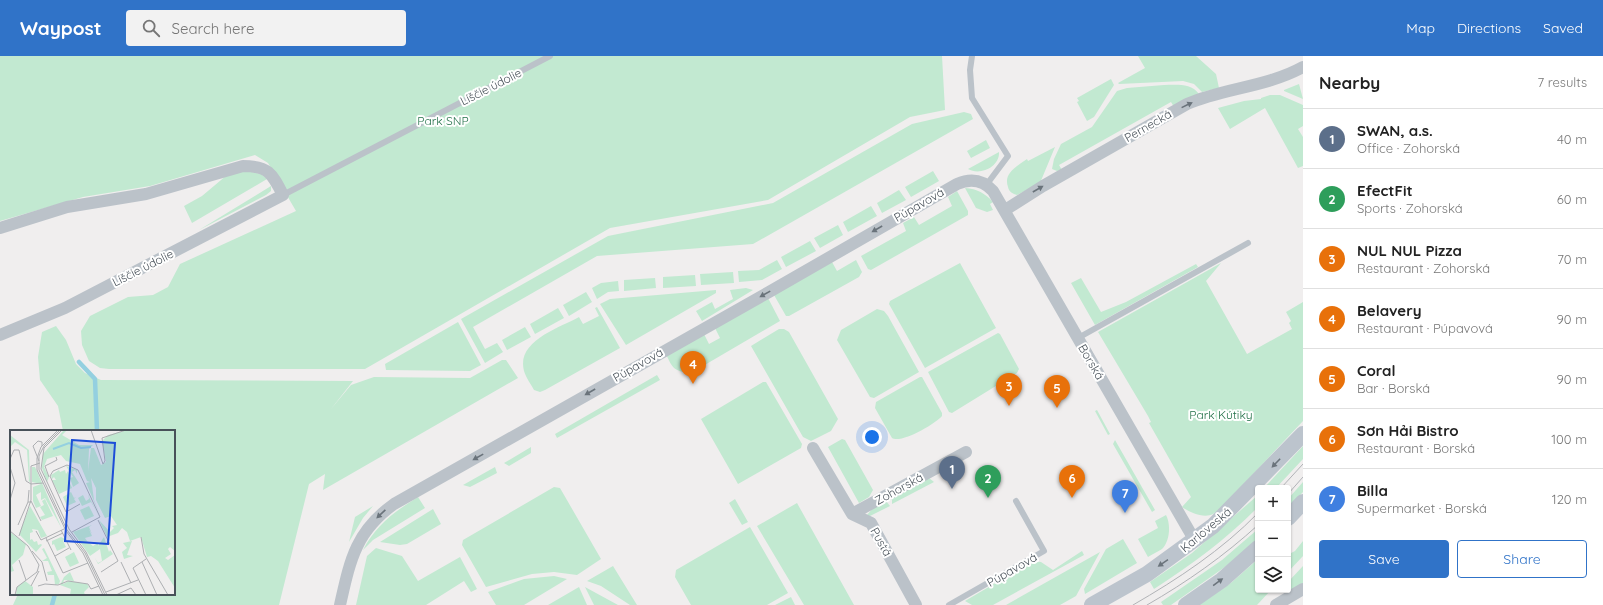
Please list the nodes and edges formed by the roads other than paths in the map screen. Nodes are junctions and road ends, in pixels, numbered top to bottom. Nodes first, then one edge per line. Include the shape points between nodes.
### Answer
1 (550, 56) edge
2 (972, 56) edge
3 (1303, 67) edge
4 (987, 184) junction
5 (283, 194) junction
6 (1005, 210) junction
7 (0, 228) edge
8 (1248, 243) dead end
9 (0, 335) edge
10 (1078, 338) junction
11 (1303, 434) edge
12 (813, 448) dead end
13 (966, 452) dead end
14 (1016, 501) dead end
15 (1303, 502) edge
16 (852, 514) junction
17 (1291, 515) edge
18 (1195, 541) junction
19 (1255, 551) edge
20 (1303, 589) edge
21 (340, 605) edge
22 (916, 605) edge
23 (949, 605) edge
24 (1092, 605) edge
25 (1186, 605) edge
26 (1276, 605) edge

1 - 5 lane, Líščie údolie
2 - 4 lane via 972,98 1008,156
6 -> 3 street, Pernecká via 1187,104 1214,94 1259,84
4 - 6 street, Borská
4 -> 21 street, Púpavová via 973,180 957,184 394,504 361,536 349,568
5 - 7 street via 270,173 257,166 243,166 146,194 67,207
5 - 9 street, Líščie údolie via 65,308
6 - 10 street, Borská
8 - 10 lane
10 - 18 street, Borská
11 -> 18 main road, Karloveská via 1231,510
12 - 16 street
13 - 16 street, Zohorská
14 - 23 lane, Púpavová via 1044,551
15 - 17 main road
16 - 22 street, Pustá via 871,523
18 -> 24 main road, Karloveská via 1147,574
25 -> 19 main road via 1222,580
20 - 26 street

